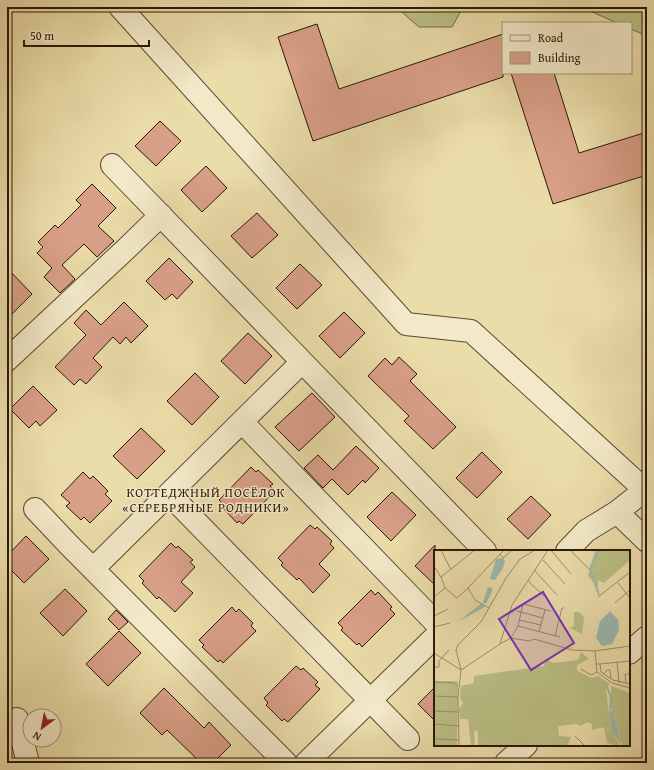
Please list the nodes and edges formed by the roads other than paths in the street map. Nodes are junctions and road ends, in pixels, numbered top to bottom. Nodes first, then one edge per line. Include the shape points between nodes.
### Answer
1 (120, 7) edge
2 (112, 165) dead end
3 (161, 215) junction
4 (7, 360) edge
5 (302, 362) junction
6 (242, 422) junction
7 (646, 490) edge
8 (169, 494) junction
9 (35, 509) dead end
10 (618, 512) junction
11 (647, 541) edge
12 (484, 550) edge
13 (568, 550) edge
14 (93, 569) junction
15 (434, 621) edge
16 (647, 637) edge
17 (434, 638) edge
18 (630, 652) edge
19 (370, 700) junction
20 (17, 719) dead end
21 (408, 738) dead end
22 (525, 746) edge
23 (28, 763) edge
24 (286, 763) edge
25 (306, 763) edge
26 (506, 763) edge

1 - 7 street via 406,324 471,331
2 - 3 street
3 - 4 street
3 - 5 street
5 - 6 street
5 - 12 street
6 - 8 street
6 - 15 street
7 - 10 street
8 - 14 street
8 - 19 street
9 - 14 street
10 - 11 street
10 - 13 street via 586,531
14 - 24 street
16 - 18 street
17 - 19 street
19 - 21 street
19 - 25 street
20 - 23 street
22 - 26 street

